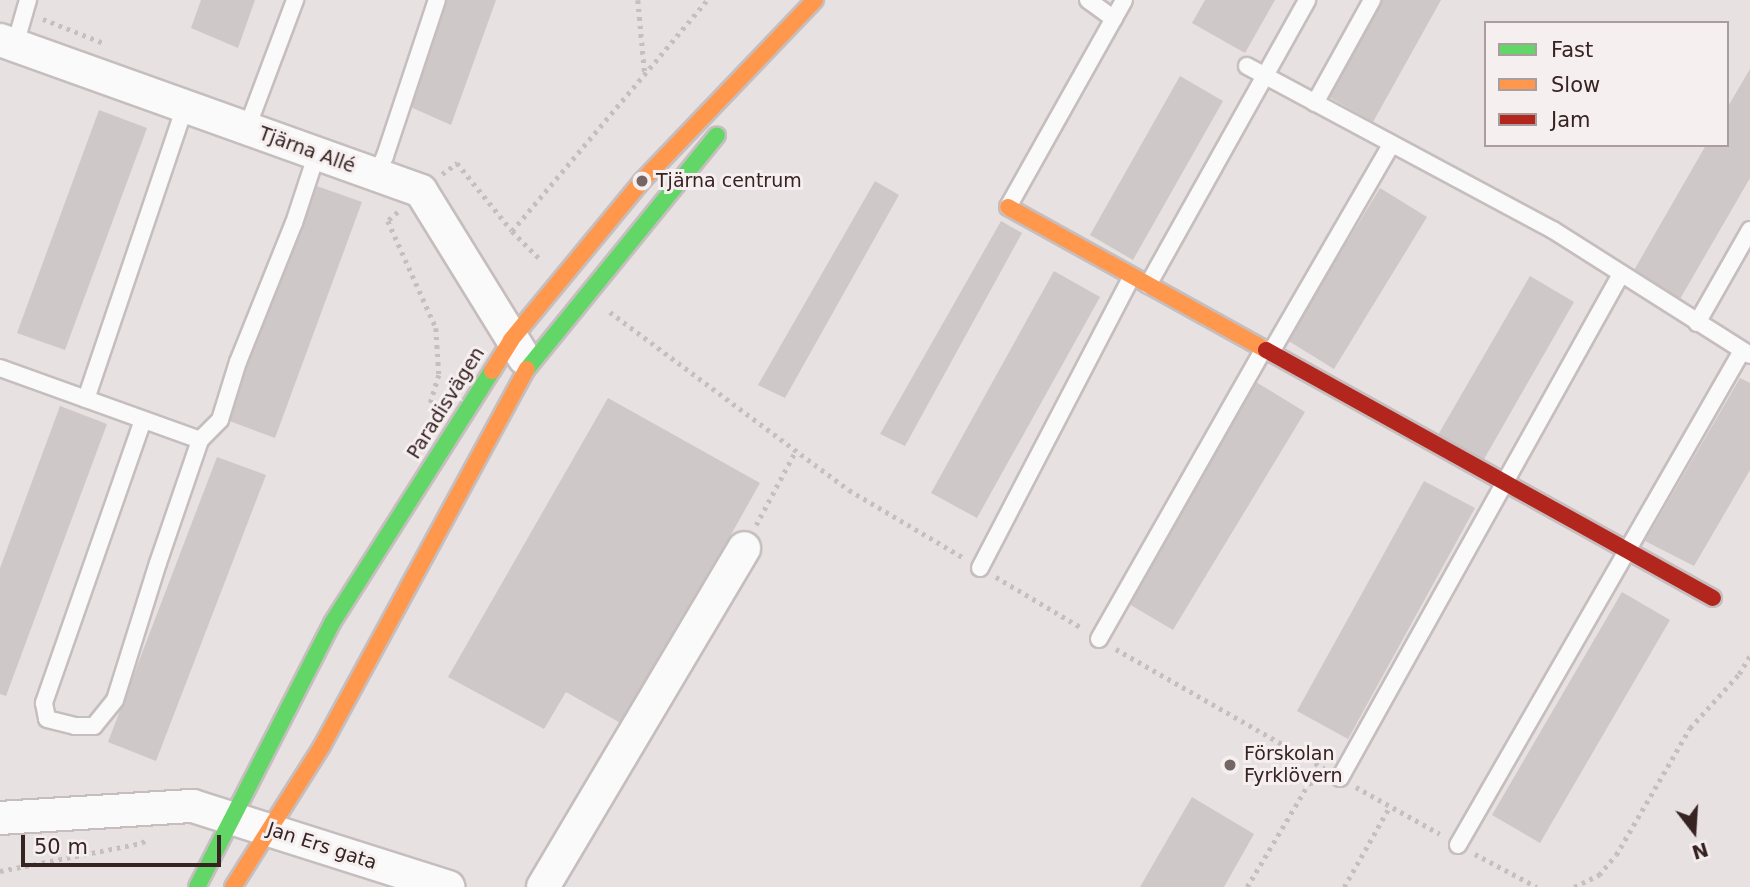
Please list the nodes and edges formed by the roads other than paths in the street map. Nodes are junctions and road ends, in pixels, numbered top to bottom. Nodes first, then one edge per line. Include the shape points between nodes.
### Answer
1 (29, 0) edge
2 (295, 0) edge
3 (437, 0) edge
4 (817, 0) edge
5 (1088, 0) edge
6 (1124, 0) edge
7 (1307, 0) edge
8 (1372, 0) edge
9 (1114, 19) junction
10 (8, 42) edge
11 (1247, 66) dead end
12 (1265, 76) junction
13 (748, 94) dead end
14 (1315, 103) junction
15 (185, 106) junction
16 (724, 125) dead end
17 (247, 128) junction
18 (1391, 145) junction
19 (317, 153) junction
20 (376, 174) junction
21 (1008, 207) joint
22 (1750, 230) edge
23 (1621, 274) junction
24 (1132, 276) junction
25 (1148, 285) junction
26 (1697, 323) junction
27 (1267, 351) junction
28 (520, 353) junction
29 (1746, 353) edge
30 (0, 368) edge
31 (86, 399) junction
32 (143, 420) junction
33 (200, 440) junction
34 (1505, 483) junction
35 (744, 548) road end
36 (1629, 552) junction
37 (980, 568) road end
38 (1713, 598) dead end
39 (1099, 639) road end
40 (1340, 778) road end
41 (0, 818) edge
42 (235, 818) junction
43 (271, 829) junction
44 (1458, 845) road end
45 (197, 887) edge
46 (233, 887) edge
47 (448, 887) edge
48 (543, 887) edge

1 - 10 lane
2 - 17 lane
3 - 20 lane
4 - 13 street, Paradisvägen
4 - 28 street, Paradisvägen via 642,181
5 - 9 lane
6 - 9 lane
7 - 12 lane
8 - 14 lane
9 - 21 lane
10 - 15 street, Tjärna Allé
11 - 12 lane
12 - 14 lane
12 - 25 lane
14 - 18 lane
15 - 17 street, Tjärna Allé
15 - 31 lane
16 - 28 street, Paradisvägen
17 - 19 street, Tjärna Allé
18 - 23 lane via 1496,198
18 - 27 lane
19 - 20 street, Tjärna Allé
19 - 33 lane via 220,420
20 - 28 street, Tjärna Allé via 421,191
21 - 24 street
22 - 26 lane
23 - 26 lane
23 - 34 lane
24 - 25 street
24 - 37 lane
25 - 27 street
26 - 29 lane
27 - 34 street
27 - 39 lane
28 - 42 street, Paradisvägen via 332,623
28 - 43 street, Paradisvägen via 322,746
29 - 36 lane
30 - 31 lane
31 - 32 lane
32 - 33 lane
32 - 33 lane via 44,703 47,719 94,726 115,700
34 - 36 street
34 - 40 lane
35 - 48 street
36 - 38 street
36 - 44 lane
41 - 42 street, Jan Ers gata via 193,806
42 - 43 street, Jan Ers gata
42 - 45 street, Paradisvägen
43 - 46 street, Paradisvägen
43 - 47 street, Jan Ers gata

